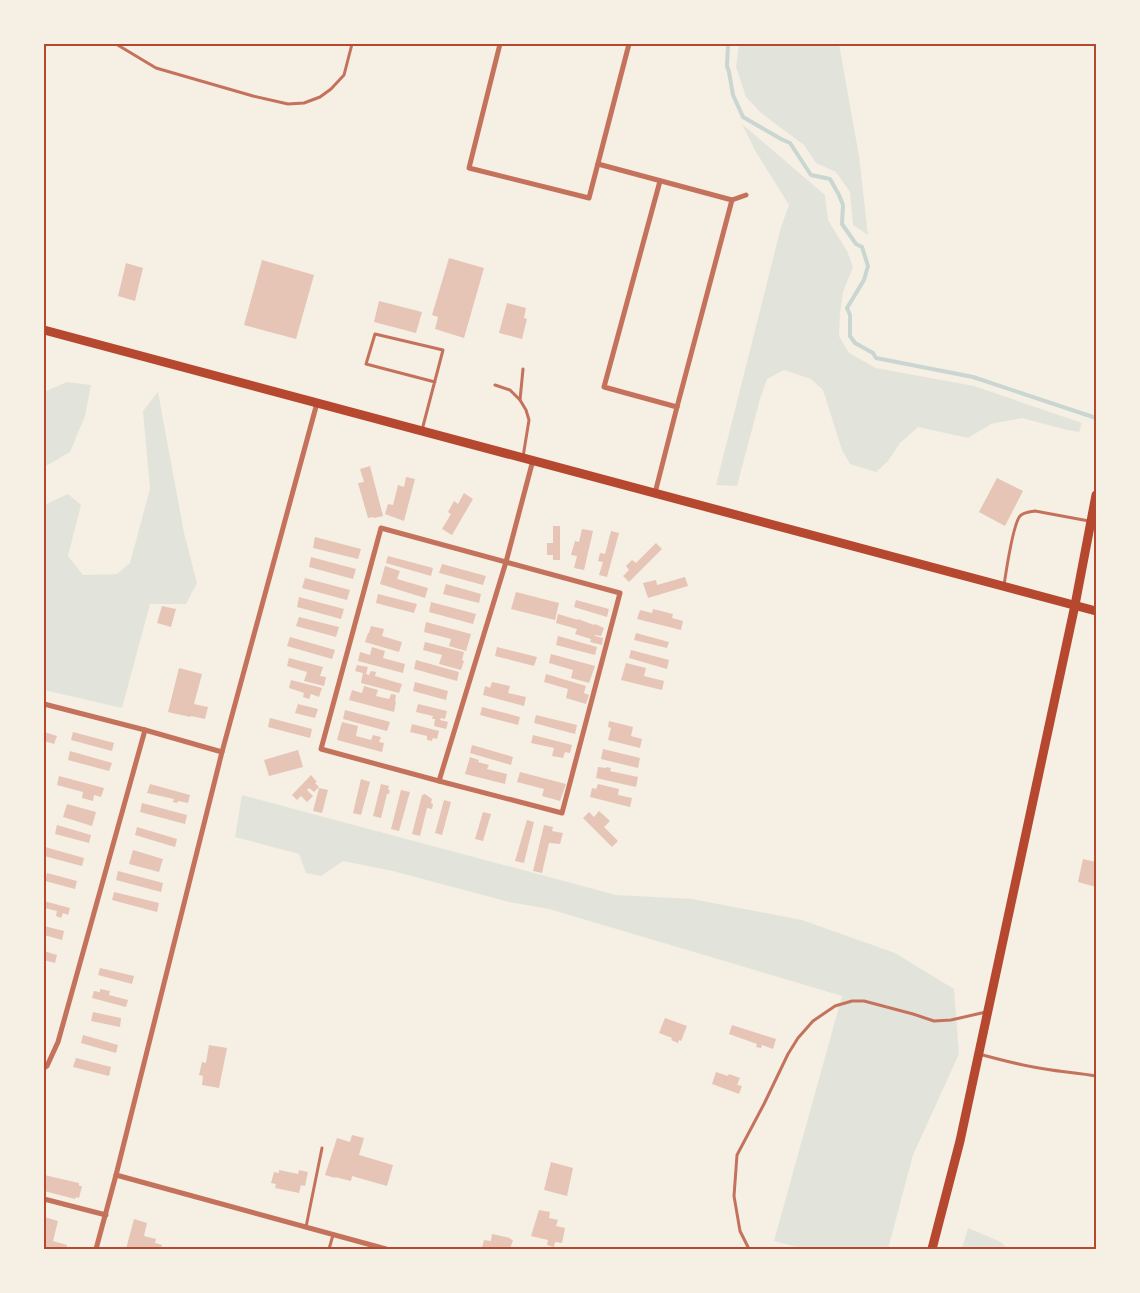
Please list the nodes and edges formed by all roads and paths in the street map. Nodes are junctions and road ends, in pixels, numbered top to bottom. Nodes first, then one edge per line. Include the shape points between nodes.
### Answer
1 (116, 44) edge
2 (352, 44) edge
3 (500, 44) edge
4 (629, 44) edge
5 (598, 164) junction
6 (660, 181) junction
7 (746, 195) dead end
8 (732, 200) junction
9 (44, 330) edge
10 (523, 369) dead end
11 (435, 382) junction
12 (495, 385) dead end
13 (520, 400) junction
14 (317, 403) junction
15 (677, 407) junction
16 (422, 431) junction
17 (523, 457) junction
18 (533, 460) junction
19 (655, 493) junction
20 (1096, 495) edge
21 (1091, 521) junction
22 (506, 562) junction
23 (1004, 585) junction
24 (1075, 605) junction
25 (1096, 611) edge
26 (44, 704) edge
27 (145, 730) junction
28 (222, 752) junction
29 (439, 781) junction
30 (987, 1012) junction
31 (978, 1054) junction
32 (45, 1067) edge
33 (1096, 1076) edge
34 (322, 1148) dead end
35 (116, 1176) junction
36 (44, 1199) edge
37 (106, 1216) junction
38 (306, 1227) junction
39 (333, 1235) junction
40 (96, 1249) edge
41 (329, 1249) edge
42 (386, 1249) edge
43 (749, 1249) edge
44 (932, 1249) edge

1 - 2 lane via 156,68 288,104 304,103 331,89 344,75
3 - 5 street via 469,168 589,198
4 - 5 street
5 - 6 street
6 - 8 street
6 - 15 street via 604,387
7 - 8 street
8 - 15 street
9 - 14 main road
10 - 13 lane
11 - 11 lane via 443,350 375,334 366,364
11 - 16 lane
12 - 13 lane via 510,390
13 - 17 lane via 530,420
14 - 16 main road
14 - 28 street
15 - 19 street
16 - 17 main road
17 - 18 main road
18 - 19 main road
18 - 22 street
19 - 23 main road
20 - 21 main road
21 - 23 lane via 1035,511 1020,516
21 - 24 main road
22 - 29 street
22 - 29 street via 620,592 562,813
22 - 29 street via 381,528 321,749
23 - 24 main road
24 - 25 main road
24 - 30 main road
26 - 27 street
27 - 28 street
27 - 32 street via 58,1042
28 - 35 street
30 - 31 main road
30 - 43 lane via 934,1021 864,1000 835,1006 813,1021 788,1054 736,1155 734,1196 740,1231
31 - 33 lane via 1044,1069
31 - 44 main road
34 - 38 lane
35 - 37 street
35 - 38 street
36 - 37 street
37 - 40 street
38 - 39 street
39 - 41 lane
39 - 42 street

